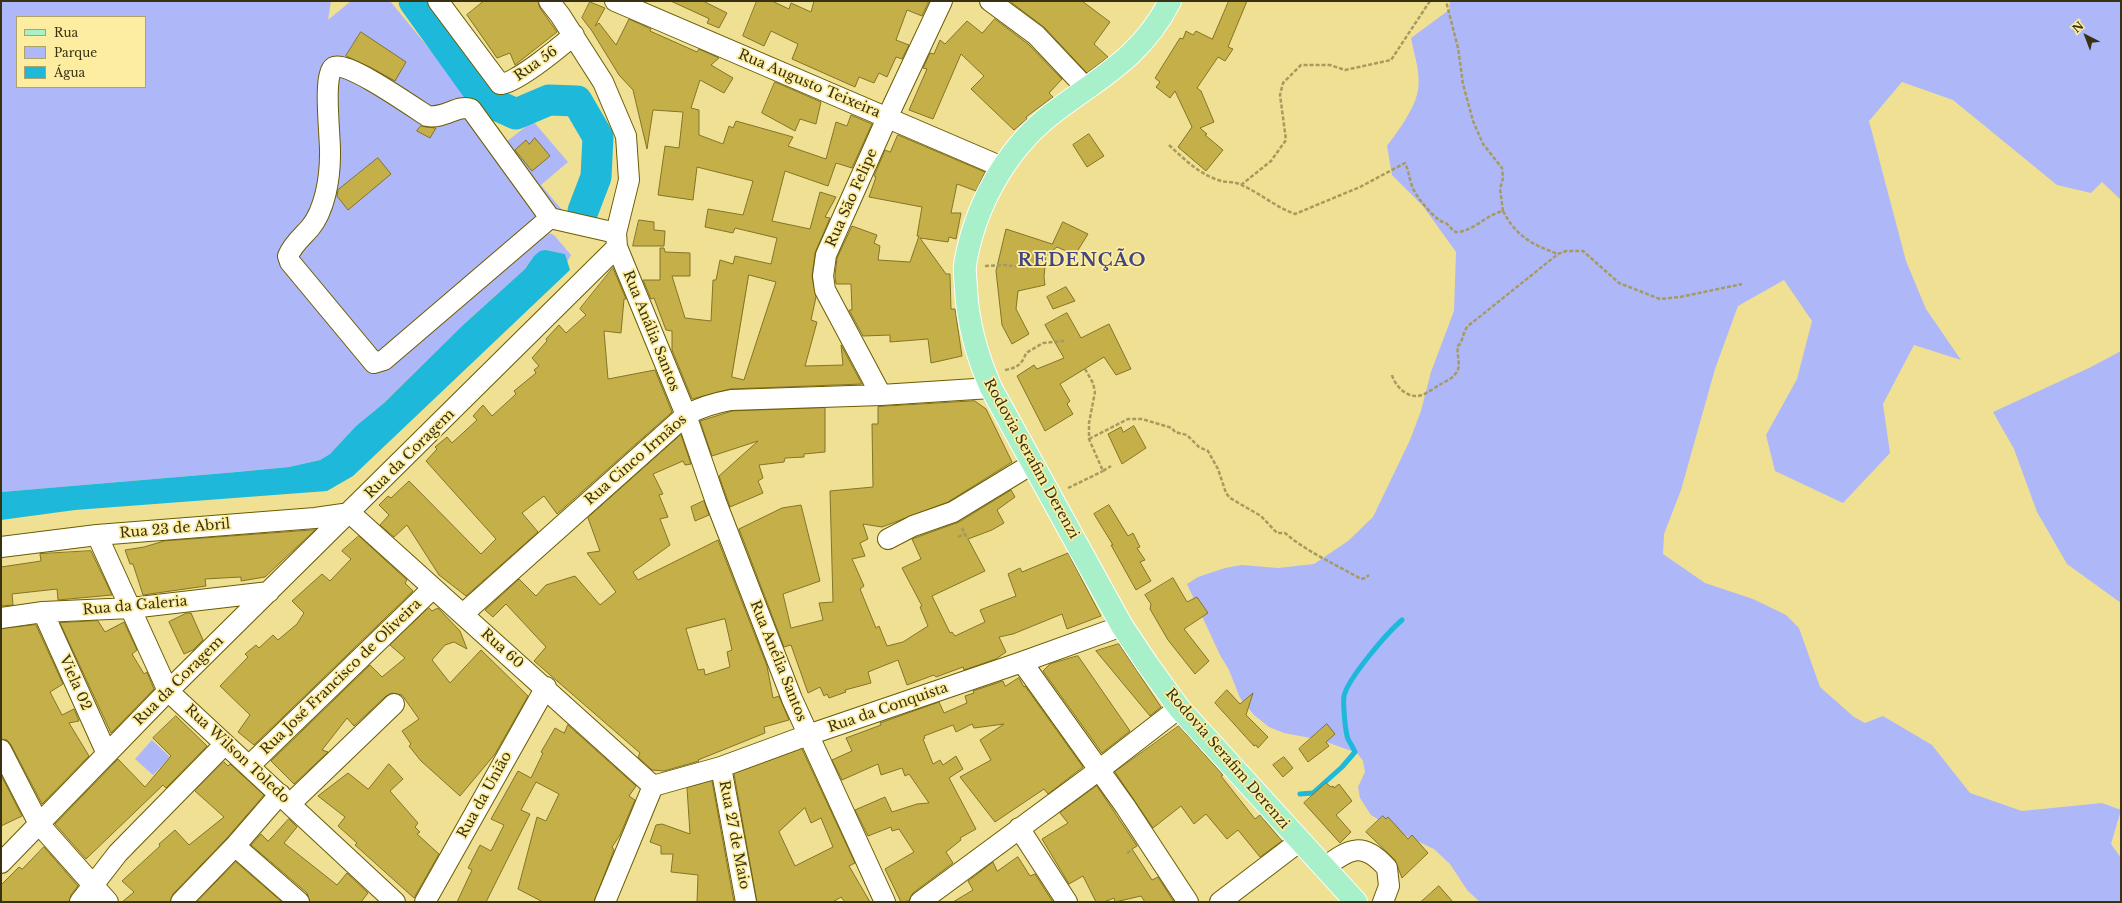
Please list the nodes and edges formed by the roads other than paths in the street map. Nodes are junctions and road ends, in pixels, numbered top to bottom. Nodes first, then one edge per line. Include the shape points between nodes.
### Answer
1 (615, 1) edge
2 (942, 1) edge
3 (990, 1) edge
4 (1170, 1) edge
5 (445, 3) edge
6 (552, 3) edge
7 (574, 35) junction
8 (1087, 89) junction
9 (887, 118) junction
10 (1002, 167) junction
11 (550, 218) junction
12 (616, 240) junction
13 (988, 380) junction
14 (881, 395) junction
15 (686, 415) junction
16 (1032, 464) junction
17 (350, 513) junction
18 (97, 535) junction
19 (888, 539) dead end
20 (1, 547) edge
21 (433, 588) junction
22 (268, 592) junction
23 (131, 608) junction
24 (43, 612) junction
25 (463, 614) junction
26 (1, 618) edge
27 (1122, 626) junction
28 (1022, 662) junction
29 (546, 687) junction
30 (168, 691) junction
31 (394, 704) dead end
32 (1179, 708) junction
33 (808, 734) junction
34 (225, 744) junction
35 (1, 750) edge
36 (107, 754) junction
37 (249, 766) junction
38 (721, 767) junction
39 (1100, 770) junction
40 (653, 786) junction
41 (285, 799) junction
42 (39, 824) junction
43 (1019, 828) junction
44 (1300, 841) junction
45 (235, 846) junction
46 (7, 857) edge
47 (1324, 868) junction
48 (93, 885) junction
49 (80, 902) edge
50 (108, 902) edge
51 (181, 902) edge
52 (299, 902) edge
53 (395, 902) edge
54 (425, 902) edge
55 (605, 902) edge
56 (746, 902) edge
57 (885, 902) edge
58 (920, 902) edge
59 (1067, 902) edge
60 (1188, 902) edge
61 (1220, 902) edge
62 (1356, 902) edge
63 (1382, 902) edge

1 - 9 street, Rua Augusto Teixeira
2 - 9 street, Rua São Felipe
3 - 8 street via 1036,35
4 - 8 main road, Rodovia Serafim Derenzi via 1145,40 1118,67
5 - 7 street, Rua 56 via 500,84 510,82 549,56
6 - 7 street
7 - 12 street via 603,82 626,136 629,180
8 - 10 main road, Rodovia Serafim Derenzi via 1043,121 1024,139
9 - 10 street, Rua Augusto Teixeira
9 - 14 street, Rua São Felipe via 826,255 823,276 825,290 832,305
10 - 13 main road, Rodovia Serafim Derenzi via 990,188 974,228 965,266 967,313 975,348
11 - 11 street via 384,360 374,363 290,262 288,256 311,227 324,198 331,137 328,76 335,66 341,65 361,74 426,116 445,115 461,108 471,109
11 - 12 street
12 - 15 street, Rua Anália Santos
12 - 17 street, Rua da Coragem
13 - 14 street, Rua Cinco Irmãos
13 - 16 main road, Rodovia Serafim Derenzi
14 - 15 street, Rua Cinco Irmãos via 731,400 712,404
15 - 25 street, Rua Cinco Irmãos
15 - 33 street, Rua Anélia Santos via 716,502
16 - 19 street via 953,512 913,526
16 - 27 main road, Rodovia Serafim Derenzi
17 - 18 street, Rua 23 de Abril
17 - 21 street, Rua 60
17 - 22 street, Rua da Coragem
18 - 20 street, Rua 23 de Abril
18 - 23 street, Rua Wilson Toledo
21 - 25 street, Rua 60
21 - 37 street, Rua José Francisco de Oliveira
22 - 23 street, Rua da Galeria
22 - 30 street, Rua da Coragem
23 - 24 street, Rua da Galeria
23 - 30 street, Rua Wilson Toledo
24 - 26 street, Rua da Galeria
24 - 36 street, Viela 02
25 - 29 street, Rua 60
27 - 28 street, Rua da Conquista
27 - 32 main road, Rodovia Serafim Derenzi
28 - 33 street, Rua da Conquista
28 - 39 street
29 - 40 street, Rua 60
29 - 54 street, Rua da União
30 - 34 street, Rua Wilson Toledo
30 - 36 street, Rua da Coragem
31 - 41 street
32 - 39 street
32 - 44 main road, Rodovia Serafim Derenzi
33 - 38 street, Rua da Conquista
33 - 57 street, Rua Anélia Santos
34 - 37 street, Rua Wilson Toledo
34 - 48 street via 118,853
35 - 42 street
36 - 42 street, Rua da Coragem
37 - 41 street, Rua Wilson Toledo
38 - 40 street, Rua da Conquista
38 - 56 street, Rua 27 de Maio
39 - 43 street
39 - 60 street
40 - 55 street
41 - 45 street
41 - 53 street, Rua Wilson Toledo
42 - 46 street, Rua da Coragem
42 - 48 street
43 - 58 street
43 - 59 street
44 - 47 main road, Rodovia Serafim Derenzi
44 - 61 street
45 - 51 street
45 - 52 street
47 - 62 main road, Rodovia Serafim Derenzi
47 - 63 street via 1347,852 1370,852 1387,868 1389,886
48 - 49 street
48 - 50 street

